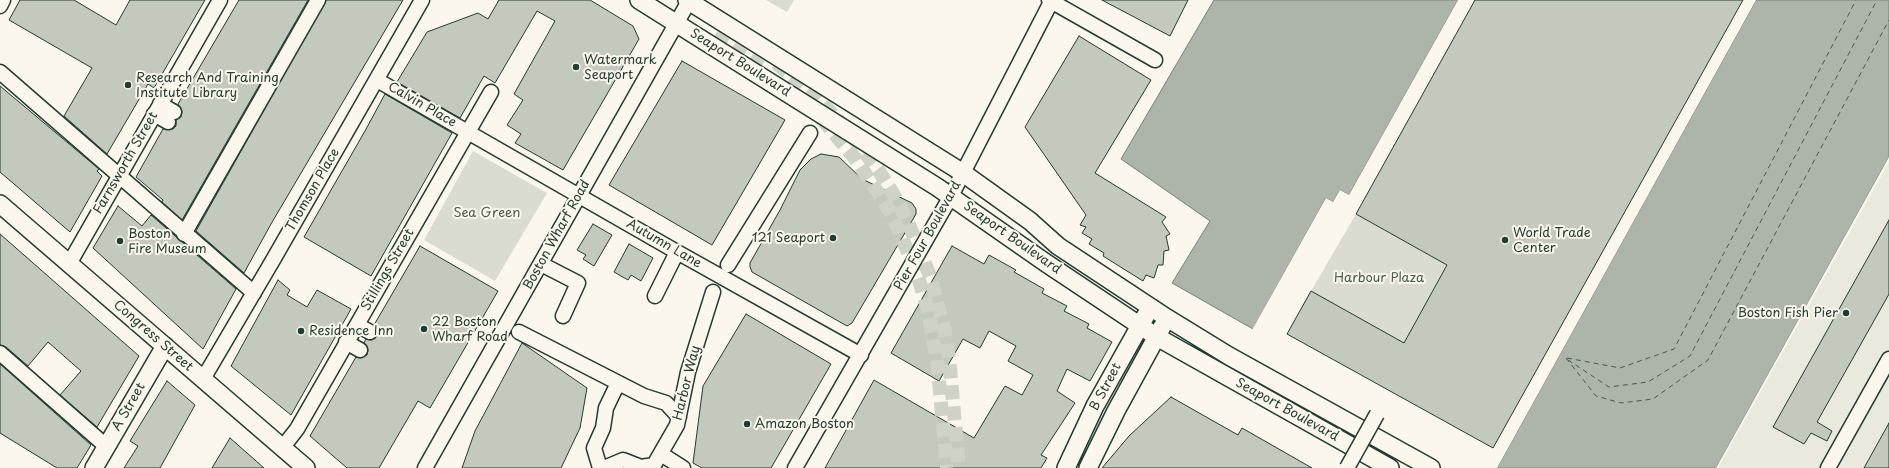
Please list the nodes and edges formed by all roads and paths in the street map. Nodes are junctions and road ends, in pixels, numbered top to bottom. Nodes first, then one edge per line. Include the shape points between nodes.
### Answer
1 (3, 0) edge
2 (220, 0) edge
3 (318, 0) edge
4 (422, 0) edge
5 (639, 0) edge
6 (1051, 0) edge
7 (688, 1) edge
8 (0, 6) edge
9 (676, 23) junction
10 (1155, 60) dead end
11 (0, 72) edge
12 (377, 80) junction
13 (491, 92) dead end
14 (160, 105) junction
15 (468, 131) junction
16 (810, 133) dead end
17 (963, 173) junction
18 (118, 177) junction
19 (579, 196) junction
20 (951, 196) junction
21 (0, 204) edge
22 (184, 234) junction
23 (677, 252) junction
24 (69, 264) junction
25 (540, 264) junction
26 (728, 265) dead end
27 (713, 292) dead end
28 (254, 294) junction
29 (655, 296) dead end
30 (1150, 307) junction
31 (563, 316) dead end
32 (1167, 318) junction
33 (1140, 325) junction
34 (519, 332) dead end
35 (352, 333) junction
36 (1157, 337) junction
37 (165, 346) junction
38 (0, 354) edge
39 (861, 355) junction
40 (1889, 359) edge
41 (203, 379) junction
42 (618, 383) junction
43 (1377, 414) dead end
44 (679, 417) junction
45 (106, 447) junction
46 (283, 447) junction
47 (661, 454) junction
48 (94, 468) edge
49 (306, 468) edge
50 (425, 468) edge
51 (600, 468) edge
52 (604, 468) edge
53 (683, 468) edge
54 (795, 468) edge
55 (1066, 468) edge
56 (1088, 468) edge
57 (1347, 468) edge
58 (1390, 468) edge
59 (1431, 468) edge
60 (1828, 468) edge

1 - 8 street
2 - 14 street, Farnsworth Street
3 - 22 street
4 - 12 street, Thomson Place
5 - 9 main road, Seaport Boulevard
6 - 10 street
6 - 17 street, Pier Four Boulevard
7 - 9 street, Boston Wharf Road
7 - 17 main road, Seaport Boulevard
9 - 19 street, Boston Wharf Road
9 - 20 main road, Seaport Boulevard
11 - 18 street
12 - 15 street, Calvin Place
12 - 28 street, Thomson Place
13 - 15 street, Stillings Street
14 - 14 street via 173,112
14 - 18 street, Farnsworth Street
15 - 19 street, Autumn Lane
15 - 35 street, Stillings Street
16 - 26 street
17 - 20 street, Pier Four Boulevard
17 - 30 main road, Seaport Boulevard via 1030,221 1058,246
18 - 22 street
18 - 24 street, Farnsworth Street
19 - 23 street, Autumn Lane
19 - 25 street, Boston Wharf Road
20 - 33 main road, Seaport Boulevard
20 - 39 street, Pier Four Boulevard
21 - 24 main road, Congress Street
22 - 28 street
23 - 29 street
23 - 39 street, Autumn Lane
24 - 37 main road, Congress Street
25 - 31 street via 578,283
25 - 50 street, Boston Wharf Road
27 - 44 street, Harbor Way via 688,372
28 - 41 street, Thomson Place
30 - 32 main road, Seaport Boulevard
30 - 33 main road, B Street
32 - 36 main road, B Street
32 - 59 main road, Seaport Boulevard via 1229,356
33 - 36 main road, Seaport Boulevard
33 - 55 main road, B Street via 1095,406
34 - 42 street
35 - 35 street via 365,341
35 - 46 street, Stillings Street via 297,429
36 - 56 main road, B Street
36 - 58 main road, Seaport Boulevard
37 - 41 main road, Congress Street
37 - 45 main road, A Street
38 - 45 street
39 - 54 street, Pier Four Boulevard
40 - 60 street
41 - 46 main road, Congress Street
42 - 44 street via 666,403
42 - 51 street via 606,408 603,428 594,448
43 - 57 street, bridge
44 - 47 street, Harbor Way
45 - 48 main road, A Street
46 - 49 main road, Congress Street
47 - 52 street, Harbor Way via 654,465 641,467 623,460
47 - 53 street

